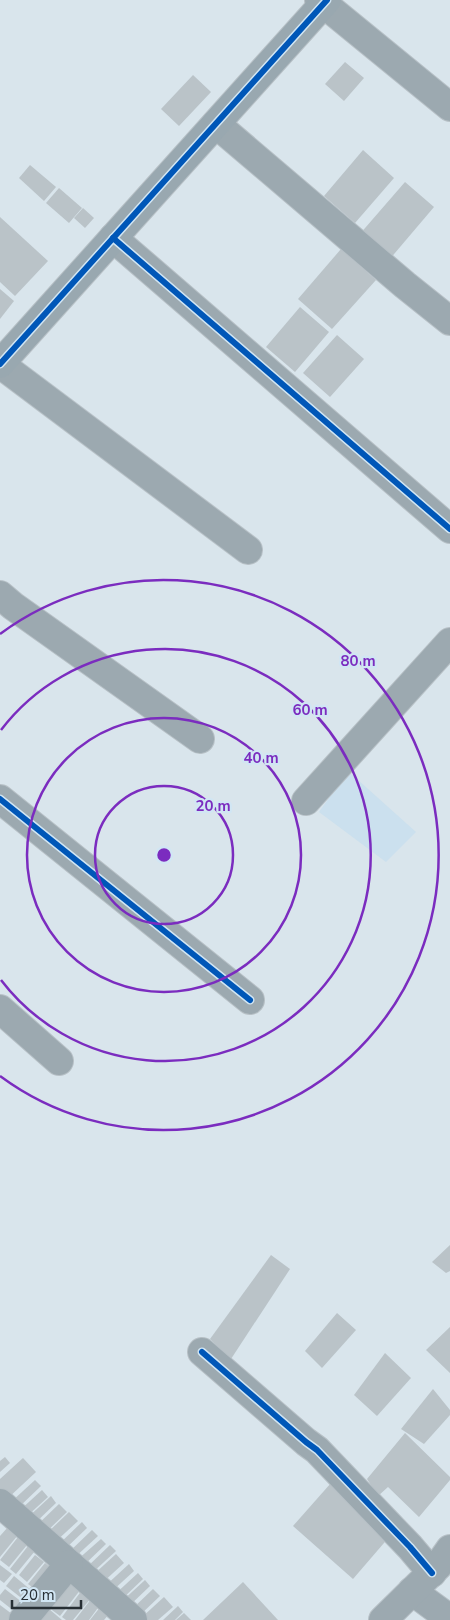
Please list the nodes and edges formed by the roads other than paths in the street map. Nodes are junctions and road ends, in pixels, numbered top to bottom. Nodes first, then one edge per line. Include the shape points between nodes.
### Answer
1 (323, 1) edge
2 (450, 106) edge
3 (216, 124) junction
4 (113, 238) junction
5 (450, 321) edge
6 (0, 364) edge
7 (450, 529) edge
8 (248, 550) dead end
9 (4, 608) edge
10 (450, 642) edge
11 (200, 739) dead end
12 (0, 799) edge
13 (306, 801) dead end
14 (250, 1000) dead end
15 (0, 1009) edge
16 (59, 1061) dead end
17 (202, 1352) dead end
18 (1, 1507) edge
19 (445, 1558) edge
20 (69, 1564) junction
21 (412, 1591) junction
22 (450, 1619) edge
23 (24, 1620) edge
24 (133, 1620) edge
25 (382, 1620) edge

1 - 2 street
1 - 3 street
3 - 4 street
3 - 5 street
4 - 6 street
4 - 7 street
6 - 8 street
9 - 11 street
10 - 13 street
12 - 14 street
15 - 16 street
17 - 19 street via 317,1450 410,1547
18 - 20 street
19 - 21 street
20 - 23 street
20 - 24 street
21 - 22 street
21 - 25 street

